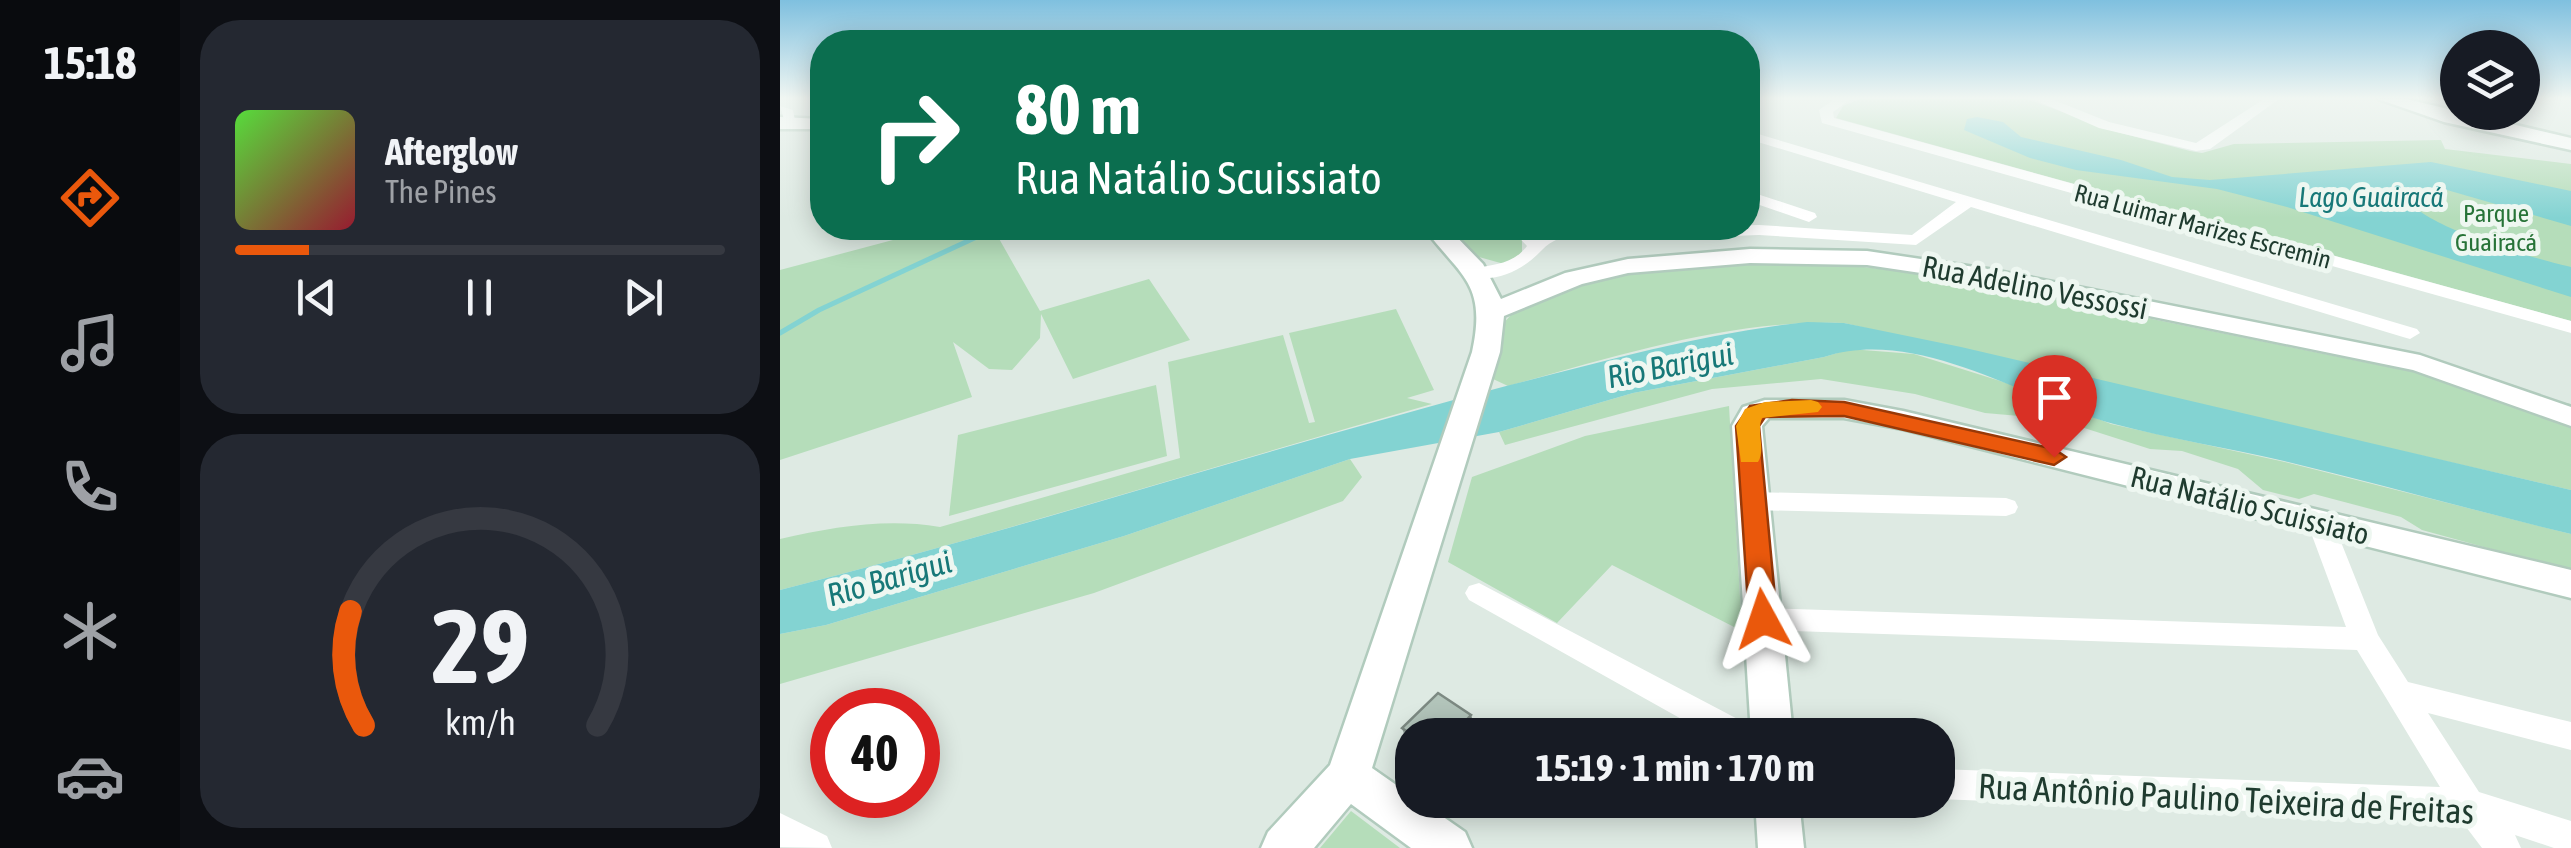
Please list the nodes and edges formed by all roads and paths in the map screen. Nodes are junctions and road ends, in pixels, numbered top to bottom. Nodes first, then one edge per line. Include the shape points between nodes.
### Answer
1 (1888, 139) edge
2 (2164, 139) edge
3 (2215, 139) edge
4 (2546, 139) edge
5 (1760, 140) edge
6 (2571, 144) edge
7 (1760, 200) edge
8 (1968, 201) junction
9 (1809, 216) dead end
10 (1760, 230) edge
11 (1447, 240) edge
12 (1531, 240) edge
13 (1545, 240) edge
14 (1536, 245) junction
15 (1478, 273) junction
16 (1494, 312) junction
17 (2571, 327) edge
18 (2410, 333) dead end
19 (2571, 416) edge
20 (1753, 501) junction
21 (2006, 507) dead end
22 (2320, 522) junction
23 (2571, 584) edge
24 (1478, 594) dead end
25 (1763, 619) junction
26 (2365, 639) junction
27 (2400, 694) junction
28 (1707, 718) edge
29 (1771, 718) edge
30 (2571, 736) edge
31 (1348, 776) junction
32 (1955, 785) edge
33 (2468, 804) junction
34 (1778, 818) edge
35 (780, 829) edge
36 (2571, 837) edge
37 (815, 848) edge
38 (1284, 848) edge
39 (1450, 848) edge
40 (1781, 848) edge
41 (2504, 848) edge

1 - 17 street, Rua Luimar Marizes Escremin
2 - 3 street via 2202,147
4 - 6 street
5 - 8 street
7 - 9 street
8 - 10 street via 1916,240
8 - 18 street
11 - 15 street
12 - 14 street
13 - 14 street
14 - 15 street via 1522,262
15 - 16 street
16 - 19 street, Rua Adelino Vessossi via 1574,278 1628,266 1750,256 1867,258 2420,363
16 - 31 street via 1480,374
20 - 21 street
20 - 22 street, Rua Natálio Scuissiato via 1747,426 1753,414 1804,407 1872,414
20 - 25 street
22 - 23 street, Rua Natálio Scuissiato
22 - 26 street
24 - 28 street
25 - 26 street
25 - 29 street
26 - 27 street
27 - 30 street
27 - 33 street
31 - 38 street
31 - 39 street
32 - 33 street, Rua Antônio Paulino Teixeira de Freitas
33 - 36 street, Rua Antônio Paulino Teixeira de Freitas
33 - 41 street
34 - 40 street
35 - 37 street

